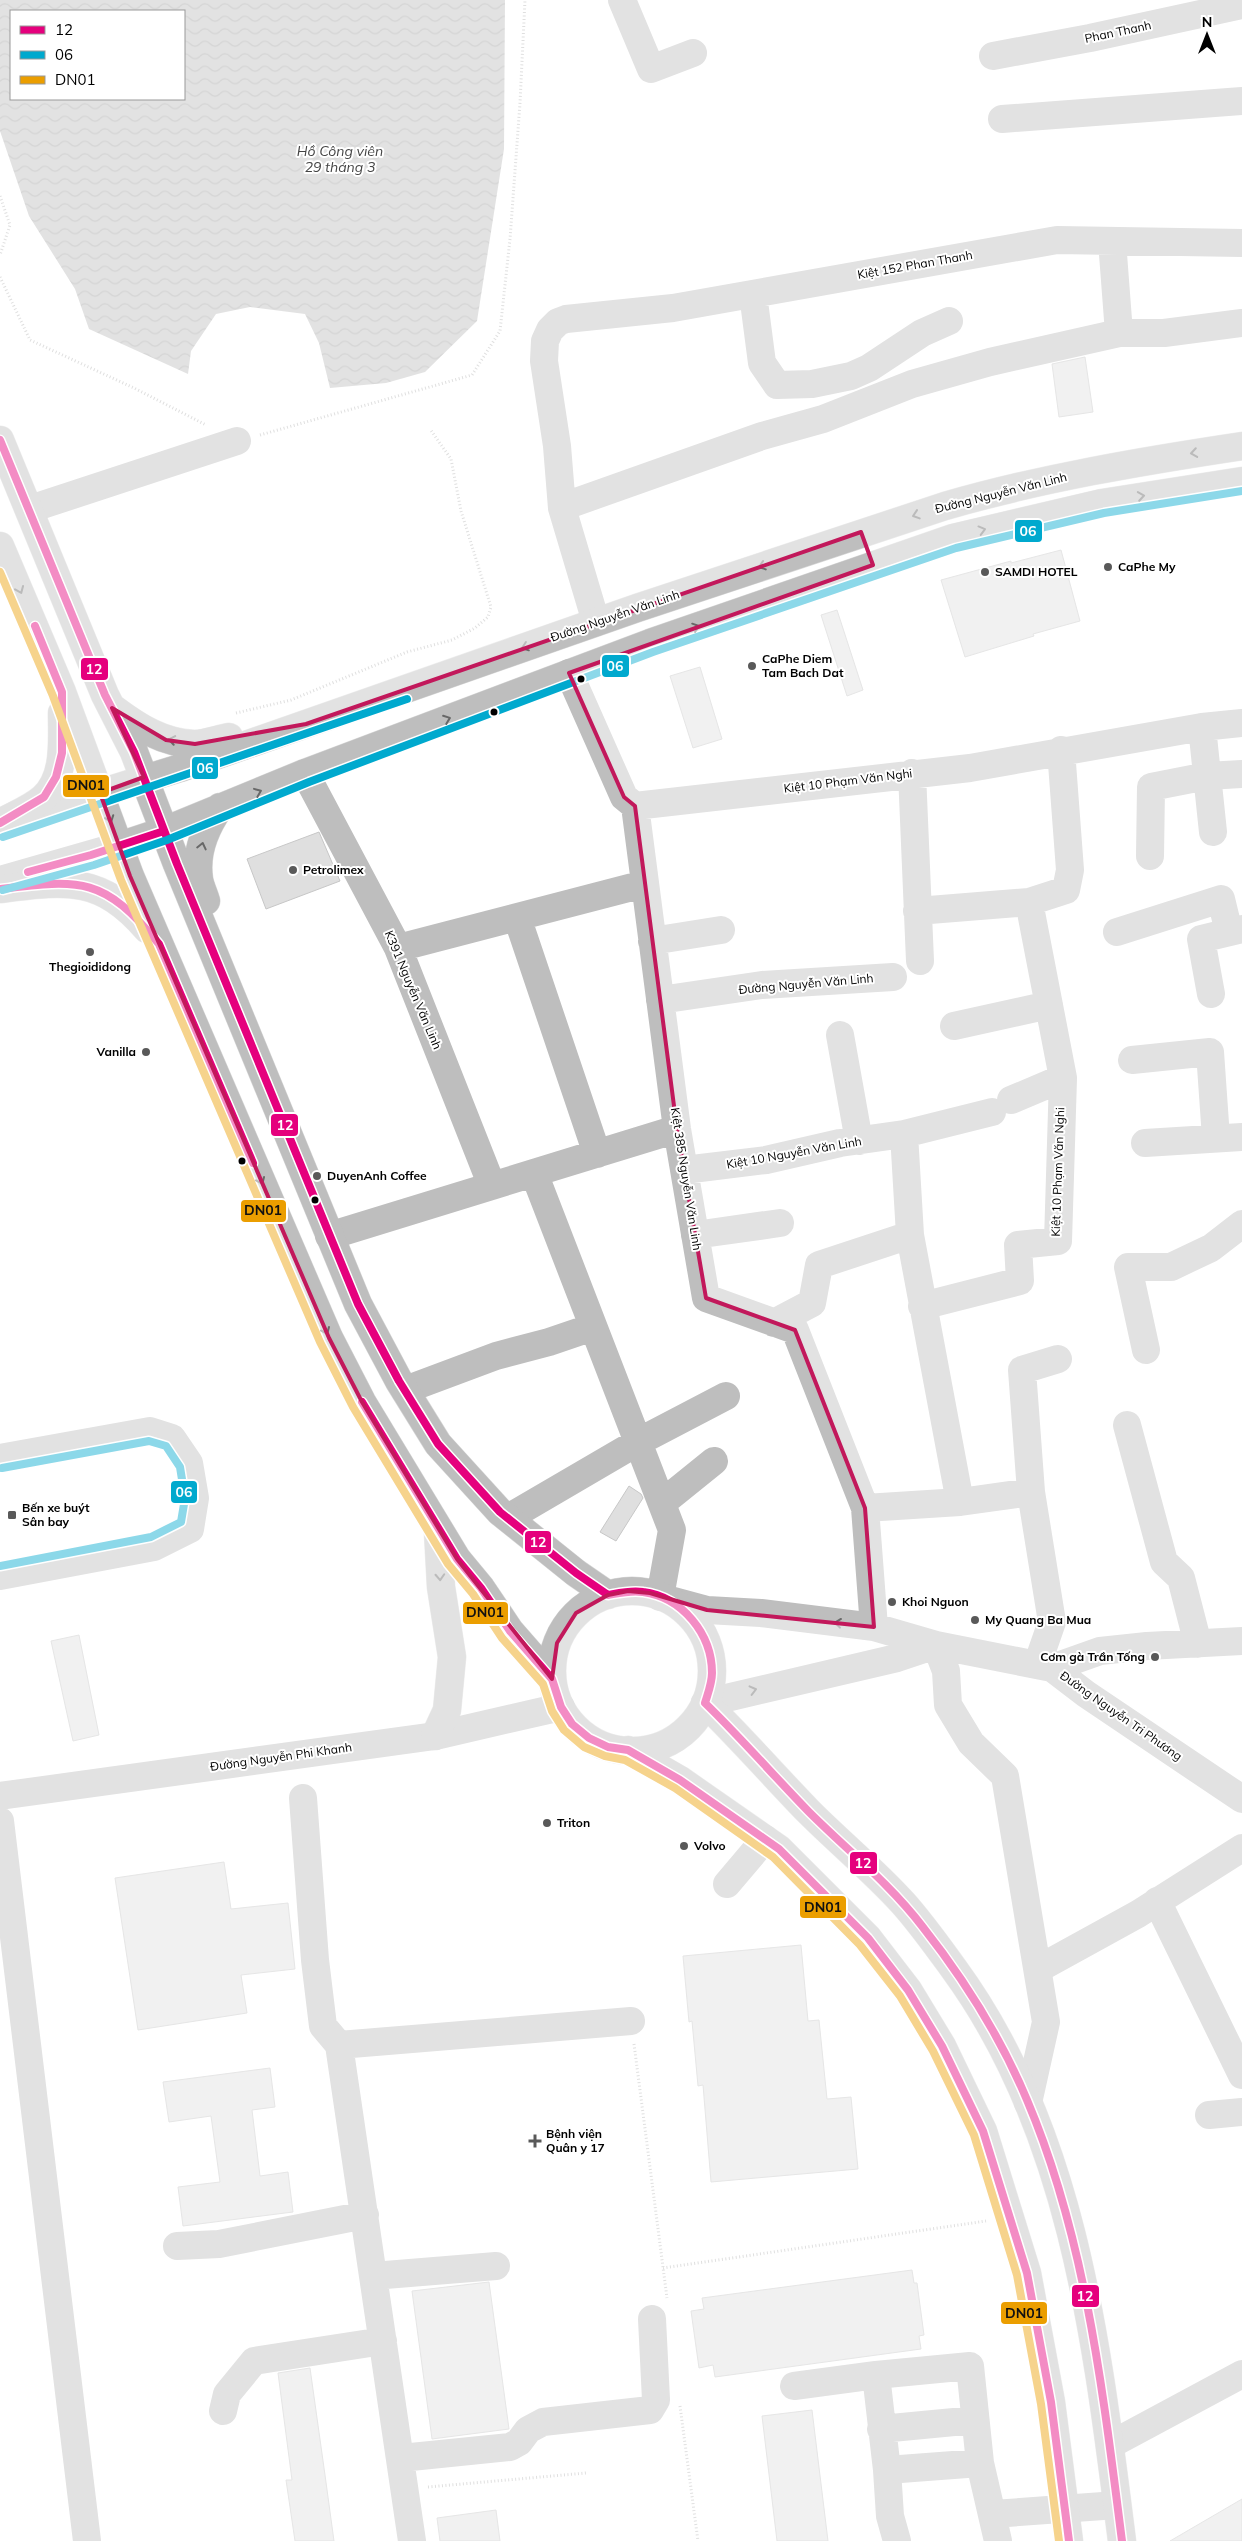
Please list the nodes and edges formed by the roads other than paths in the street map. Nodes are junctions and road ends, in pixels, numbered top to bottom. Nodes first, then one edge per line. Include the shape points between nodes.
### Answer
1 (622, 0) edge
2 (1242, 5) edge
3 (692, 53) dead end
4 (993, 56) dead end
5 (1242, 101) edge
6 (1002, 119) dead end
7 (1112, 241) junction
8 (1242, 243) edge
9 (753, 294) junction
10 (948, 322) dead end
11 (1242, 323) edge
12 (1119, 333) junction
13 (0, 440) edge
14 (236, 441) road end
15 (1242, 446) edge
16 (1242, 481) edge
17 (562, 507) junction
18 (30, 509) junction
19 (861, 532) junction
20 (0, 546) edge
21 (872, 565) junction
22 (637, 608) junction
23 (596, 622) junction
24 (650, 643) junction
25 (569, 673) junction
26 (62, 692) junction
27 (112, 708) junction
28 (1242, 723) edge
29 (306, 724) junction
30 (1202, 727) junction
31 (1061, 750) junction
32 (305, 773) junction
33 (912, 773) junction
34 (1242, 774) edge
35 (1207, 776) junction
36 (144, 777) junction
37 (100, 793) junction
38 (635, 806) junction
39 (220, 807) junction
40 (0, 823) edge
41 (0, 828) edge
42 (164, 830) junction
43 (1213, 832) dead end
44 (119, 846) junction
45 (1150, 856) dead end
46 (0, 880) edge
47 (644, 884) junction
48 (0, 889) edge
49 (1029, 902) junction
50 (917, 911) junction
51 (516, 917) junction
52 (721, 930) dead end
53 (1235, 931) edge
54 (1117, 932) dead end
55 (652, 941) junction
56 (160, 944) junction
57 (212, 945) junction
58 (398, 948) junction
59 (920, 961) dead end
60 (893, 977) dead end
61 (1211, 994) dead end
62 (660, 1000) junction
63 (1048, 1006) junction
64 (954, 1026) dead end
65 (840, 1035) dead end
66 (1132, 1060) dead end
67 (1062, 1078) junction
68 (677, 1129) junction
69 (904, 1134) junction
70 (1229, 1138) edge
71 (858, 1141) junction
72 (1145, 1143) dead end
73 (597, 1154) junction
74 (684, 1170) junction
75 (534, 1174) junction
76 (492, 1186) junction
77 (780, 1224) dead end
78 (1242, 1224) edge
79 (695, 1235) junction
80 (910, 1235) junction
81 (329, 1236) junction
82 (922, 1306) junction
83 (774, 1323) junction
84 (593, 1327) junction
85 (1146, 1350) dead end
86 (1058, 1359) dead end
87 (405, 1390) junction
88 (726, 1396) dead end
89 (1127, 1425) dead end
90 (638, 1442) junction
91 (0, 1458) edge
92 (714, 1461) dead end
93 (1031, 1492) junction
94 (960, 1502) junction
95 (662, 1503) junction
96 (865, 1508) junction
97 (508, 1518) junction
98 (438, 1528) junction
99 (0, 1576) edge
100 (608, 1595) junction
101 (665, 1598) junction
102 (874, 1627) junction
103 (1242, 1641) edge
104 (1198, 1644) junction
105 (936, 1645) junction
106 (1044, 1666) junction
107 (552, 1679) junction
108 (706, 1702) junction
109 (561, 1707) junction
110 (435, 1736) junction
111 (628, 1750) junction
112 (0, 1796) edge
113 (1241, 1796) edge
114 (302, 1798) dead end
115 (0, 1821) edge
116 (765, 1839) junction
117 (1242, 1848) edge
118 (727, 1884) dead end
119 (1157, 1901) junction
120 (1038, 1970) junction
121 (631, 2021) road end
122 (339, 2045) junction
123 (1242, 2075) edge
124 (1028, 2103) junction
125 (1242, 2112) edge
126 (1209, 2115) dead end
127 (364, 2215) junction
128 (177, 2246) dead end
129 (496, 2266) dead end
130 (374, 2276) junction
131 (660, 2313) road end
132 (383, 2341) junction
133 (1242, 2374) edge
134 (876, 2375) junction
135 (794, 2386) dead end
136 (223, 2411) dead end
137 (975, 2420) junction
138 (882, 2429) junction
139 (1110, 2446) junction
140 (401, 2458) junction
141 (980, 2463) junction
142 (887, 2470) junction
143 (1117, 2505) junction
144 (1065, 2508) junction
145 (993, 2514) junction
146 (87, 2541) edge
147 (412, 2541) edge
148 (897, 2541) edge
149 (998, 2541) edge
150 (1069, 2541) edge
151 (1122, 2541) edge

1 - 3 main road via 651,69
2 - 4 main road, Phan Thanh
5 - 6 main road
7 - 8 main road, Kiệt 152 Phan Thanh
7 - 9 main road, Kiệt 152 Phan Thanh via 1057,240
7 - 12 main road
9 - 10 main road via 762,363 777,385 812,384 851,376 922,333
9 - 17 main road, Kiệt 152 Phan Thanh via 673,308 566,319 550,330 545,341 544,361 557,446
11 - 12 main road via 1164,333
12 - 17 main road via 990,362 912,384 823,419 762,436
13 - 18 main road
14 - 18 main road
15 -> 19 main road, Đường Nguyễn Văn Linh via 1121,465 995,492
21 -> 16 main road via 953,538 1051,514
17 - 23 main road, Kiệt 152 Phan Thanh
18 - 27 main road
19 - 21 main road
19 -> 22 main road, Đường Nguyễn Văn Linh
20 -> 26 main road
24 -> 21 main road
22 - 23 main road, Đường Nguyễn Văn Linh
22 - 24 main road
23 -> 29 main road, Đường Nguyễn Văn Linh
24 - 25 main road
32 -> 25 main road
25 - 38 main road via 624,797
26 - 37 main road
26 - 40 main road via 62,753 56,777 44,797
29 -> 27 main road via 267,728 195,744 166,740 138,727
27 - 36 main road
28 - 30 main road, Kiệt 10 Phạm Văn Nghi
29 - 36 main road, Đường Nguyễn Văn Linh via 180,768
30 - 31 main road, Kiệt 10 Phạm Văn Nghi
30 - 35 main road
31 - 33 main road, Kiệt 10 Phạm Văn Nghi via 970,768
31 - 49 main road via 1069,877 1066,890
39 -> 32 main road
32 - 58 main road, K391 Nguyễn Văn Linh
33 - 38 main road, Kiệt 10 Phạm Văn Nghi
33 - 50 main road
34 - 35 main road
35 - 43 main road
35 - 45 main road via 1151,788
36 - 37 main road, Đường Nguyễn Văn Linh
36 - 42 main road
37 - 41 main road, Đường Nguyễn Văn Linh
37 -> 44 main road
38 - 47 main road, Kiệt 385 Nguyễn Văn Linh
39 - 42 main road
57 -> 39 main road via 212,922 198,880 198,862 205,831
42 - 44 main road
42 - 57 main road
44 - 46 main road
44 - 56 main road
47 - 51 main road
47 - 55 main road, Kiệt 385 Nguyễn Văn Linh
48 - 56 main road via 66,883 92,888 116,899
49 - 50 main road
49 - 63 main road, Kiệt 10 Phạm Văn Nghi
50 - 59 main road
51 - 58 main road
51 - 73 main road
52 - 55 main road
53 - 54 main road via 1221,899
53 - 61 main road via 1201,939
55 - 62 main road, Kiệt 385 Nguyễn Văn Linh
56 -> 98 main road via 329,1338 362,1402
57 - 81 main road
58 - 76 main road, K391 Nguyễn Văn Linh
60 - 62 main road, Đường Nguyễn Văn Linh via 762,985
62 - 68 main road, Kiệt 385 Nguyễn Văn Linh
63 - 64 main road
63 - 67 main road, Kiệt 10 Phạm Văn Nghi
65 - 71 main road
66 - 70 main road via 1210,1052
67 - 69 main road, Kiệt 10 Nguyễn Văn Linh via 1002,1106
67 - 82 main road, Kiệt 10 Phạm Văn Nghi via 1058,1241 1018,1245 1020,1281
68 - 73 main road
68 - 74 main road, Kiệt 385 Nguyễn Văn Linh
69 - 71 main road, Kiệt 10 Nguyễn Văn Linh
69 - 80 main road
70 - 72 main road
71 - 74 main road, Kiệt 10 Nguyễn Văn Linh via 766,1160
73 - 75 main road
74 - 79 main road, Kiệt 385 Nguyễn Văn Linh
75 - 76 main road
75 - 84 main road
76 - 81 main road
77 - 79 main road
78 - 85 main road via 1211,1248 1171,1267 1128,1267
79 - 83 main road, Kiệt 385 Nguyễn Văn Linh via 706,1298
80 - 82 main road
80 - 83 main road via 820,1265 812,1303
81 - 87 main road via 358,1304
82 - 94 main road
83 - 96 main road, Kiệt 385 Nguyễn Văn Linh via 795,1330
84 - 87 main road via 496,1356
84 - 90 main road
86 - 93 main road via 1022,1370
87 - 97 main road via 438,1444
88 - 90 main road
89 - 104 main road via 1164,1562 1181,1578
90 - 95 main road
90 - 97 main road
91 - 99 main road via 150,1431 172,1438 189,1463 195,1498 190,1529 154,1547
92 - 95 main road
93 - 94 main road
93 - 106 main road via 1052,1622
94 - 96 main road
95 - 101 main road via 672,1530
96 - 102 main road, Kiệt 385 Nguyễn Văn Linh
97 - 100 main road
98 - 107 main road via 510,1631
98 -> 110 main road via 441,1587 452,1657 447,1710
100 - 101 main road via 628,1591
100 - 107 main road via 576,1613 565,1627 552,1661
102 -> 101 main road, Đường Nguyễn Tri Phương via 707,1610
101 - 108 main road via 688,1614 702,1631 710,1652 712,1674
102 - 105 main road, Đường Nguyễn Tri Phương
103 - 104 main road
104 - 106 main road via 1100,1651
105 - 106 main road, Đường Nguyễn Tri Phương
108 -> 105 main road, Đường Nguyễn Tri Phương via 896,1658
105 - 120 main road via 946,1671 948,1705 971,1743 1005,1776
106 - 113 main road, Đường Nguyễn Tri Phương
107 - 109 main road
108 - 111 main road via 692,1723 674,1738 652,1748
108 - 124 main road via 808,1811 903,1904 955,1970 1004,2049
109 - 110 main road, Đường Nguyễn Phi Khanh
109 - 111 main road via 572,1724 589,1738 608,1747
110 - 112 main road, Đường Nguyễn Phi Khanh
111 - 116 main road via 680,1780
114 - 122 main road via 323,2026
115 - 146 main road
116 - 118 main road
116 - 144 main road via 868,1938 908,1990 964,2088 983,2132 1031,2291 1051,2402
117 - 119 main road
119 - 120 main road
119 - 123 main road
120 - 124 main road via 1046,2022
121 - 122 main road
122 - 127 main road
124 - 139 main road via 1058,2186 1078,2263 1103,2391
125 - 126 main road
127 - 128 main road via 219,2244
127 - 130 main road
129 - 130 main road
130 - 132 main road
131 - 140 main road via 656,2400 650,2410 543,2422 528,2430 519,2442 510,2447
132 - 136 main road via 254,2361 227,2394
132 - 140 main road
133 - 139 main road
134 - 135 main road
134 - 137 main road via 970,2366
134 - 138 main road
137 - 138 main road
137 - 141 main road
138 - 142 main road
139 - 143 main road
140 - 147 main road
141 - 142 main road
141 - 145 main road
142 - 148 main road via 890,2516
143 - 144 main road
143 - 151 main road
144 - 145 main road
144 - 150 main road
145 - 149 main road

